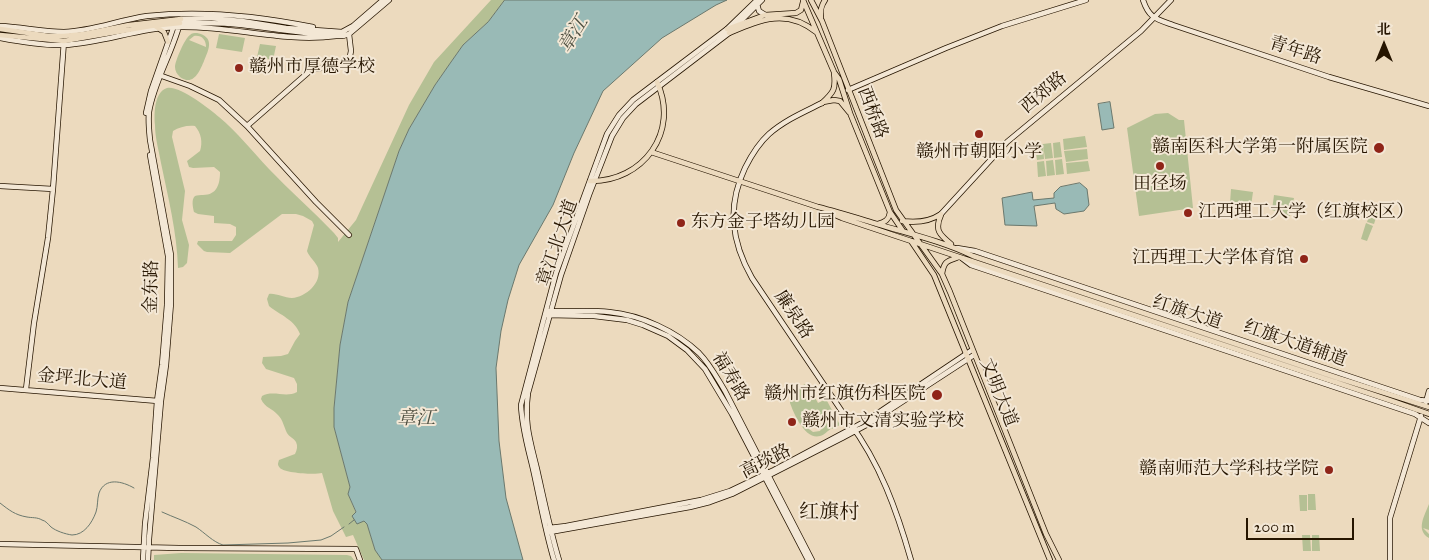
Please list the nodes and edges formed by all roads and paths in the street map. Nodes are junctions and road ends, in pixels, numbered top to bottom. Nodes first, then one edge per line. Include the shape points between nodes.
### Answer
1 (383, 0) edge
2 (389, 0) edge
3 (803, 0) edge
4 (811, 0) edge
5 (825, 0) edge
6 (1086, 0) edge
7 (1142, 0) edge
8 (1171, 0) edge
9 (759, 1) edge
10 (769, 16) junction
11 (1154, 18) junction
12 (822, 21) junction
13 (177, 23) junction
14 (195, 23) junction
15 (151, 26) junction
16 (735, 26) junction
17 (187, 27) junction
18 (0, 28) edge
19 (160, 29) junction
20 (728, 31) junction
21 (817, 32) junction
22 (336, 34) junction
23 (349, 34) junction
24 (0, 37) edge
25 (174, 40) junction
26 (168, 42) junction
27 (64, 43) junction
28 (834, 72) junction
29 (159, 75) junction
30 (658, 84) junction
31 (848, 90) junction
32 (822, 103) junction
33 (1429, 106) edge
34 (850, 113) junction
35 (247, 126) junction
36 (651, 152) junction
37 (739, 180) junction
38 (592, 181) junction
39 (0, 186) edge
40 (53, 189) junction
41 (818, 207) junction
42 (890, 212) junction
43 (941, 214) junction
44 (902, 221) junction
45 (877, 224) junction
46 (903, 231) junction
47 (912, 234) junction
48 (349, 235) dead end
49 (910, 241) junction
50 (920, 244) junction
51 (954, 247) junction
52 (960, 257) junction
53 (942, 274) junction
54 (548, 313) junction
55 (973, 352) junction
56 (968, 356) junction
57 (0, 388) edge
58 (26, 390) junction
59 (1429, 391) edge
60 (159, 401) junction
61 (1428, 403) edge
62 (1425, 413) edge
63 (1422, 418) junction
64 (1429, 423) edge
65 (854, 429) junction
66 (766, 476) junction
67 (548, 530) junction
68 (0, 544) edge
69 (146, 548) junction
70 (144, 560) edge
71 (148, 560) edge
72 (360, 560) edge
73 (554, 560) edge
74 (559, 560) edge
75 (808, 560) edge
76 (812, 560) edge
77 (911, 560) edge
78 (1050, 560) edge
79 (1059, 560) edge
80 (1390, 560) edge

1 - 22 main road via 353,26
2 - 23 main road
3 - 10 main road via 801,10 796,13
3 - 21 main road, 西桥路
4 - 12 main road, 西桥路
5 - 12 main road via 820,11
6 - 31 main road via 1002,26
7 - 11 main road
8 - 11 main road, 西郊路
9 - 10 main road via 761,10
9 - 16 main road, 章江北大道
9 - 20 main road, 章江北大道
10 - 16 main road
10 - 20 main road
10 - 21 main road via 797,20
11 - 33 main road, 青年路
11 - 43 main road, 西郊路 via 1007,142
12 - 31 main road, 西桥路
13 - 14 main road
13 - 15 main road
13 - 17 main road
13 - 18 main road via 130,25 69,36
13 - 19 main road
13 - 22 main road via 217,19
13 - 25 main road, 金东路
13 - 26 main road, 金东路
14 - 17 main road
14 - 22 main road
15 - 19 main road
15 - 27 main road
16 - 20 main road, 章江北大道
17 - 22 main road via 213,27 307,39
17 - 25 main road
18 - 22 main road via 76,31 128,19 194,13 248,17
19 - 26 main road
19 - 27 main road
20 - 30 main road, 章江北大道
21 - 28 main road, 西桥路
22 - 23 main road
23 - 35 main road via 351,50 347,59 336,65 311,70
24 - 27 main road
25 - 29 main road, 金东路
26 - 29 main road, 金东路
27 - 40 main road
28 - 32 main road via 834,90
28 - 34 main road, 西桥路
29 - 35 main road via 219,100
29 - 60 main road, 金东路 via 151,91 146,123 168,256
30 - 36 main road via 664,104 664,121
30 - 38 main road, 章江北大道 via 633,100 619,115 607,134
31 - 44 main road, 西桥路
32 - 34 main road via 840,101
32 - 37 main road, 廉泉路 via 793,117 769,135 752,154
34 - 42 main road, 西桥路
35 - 48 main road
36 - 37 main road
36 - 38 main road via 628,172 612,179
37 - 41 main road
37 - 65 main road, 廉泉路 via 733,221 738,249 746,267
38 - 54 main road, 章江北大道
39 - 40 main road
40 - 58 main road
41 - 45 main road, 红旗大道
41 - 49 main road, 红旗大道
42 - 45 main road via 886,221
42 - 46 main road, 西桥路
43 - 44 main road via 922,222
43 - 51 main road via 938,224 940,235
44 - 47 main road, 西桥路
45 - 46 main road, 红旗大道
46 - 47 main road, 红旗大道
46 - 49 main road, 文明大道
47 - 50 main road, 西桥路
47 - 51 main road, 红旗大道
49 - 50 main road, 红旗大道
49 - 56 main road, 文明大道 via 934,275
50 - 52 main road, 红旗大道
50 - 53 main road, 文明大道
51 - 61 main road, 红旗大道 via 1074,290
52 - 53 main road via 947,262
52 - 62 main road, 红旗大道
52 - 63 main road, 红旗大道辅道 via 971,265
53 - 55 main road, 文明大道
54 - 66 main road, 福寿路 via 609,312 627,315 679,338 699,353 711,368
54 - 67 main road, 章江北大道 via 528,393 526,418
55 - 56 main road, 高琰路
55 - 79 main road, 文明大道
56 - 65 main road, 高琰路
56 - 78 main road, 文明大道
57 - 58 main road, 金坪北大道
58 - 60 main road, 金坪北大道
59 - 61 main road
60 - 69 main road, 金东路 via 145,524
61 - 62 main road
62 - 63 main road
63 - 64 main road, 红旗大道辅道
63 - 80 main road via 1390,518
65 - 66 main road, 高琰路
65 - 77 main road, 廉泉路 via 879,472 899,518
66 - 67 main road, 高琰路 via 732,494 702,504
66 - 75 main road, 福寿路
66 - 76 main road, 福寿路
67 - 73 main road, 章江北大道
67 - 74 main road, 章江北大道
68 - 69 main road
69 - 70 main road, 金东路
69 - 71 main road, 金东路
69 - 72 main road via 356,549

